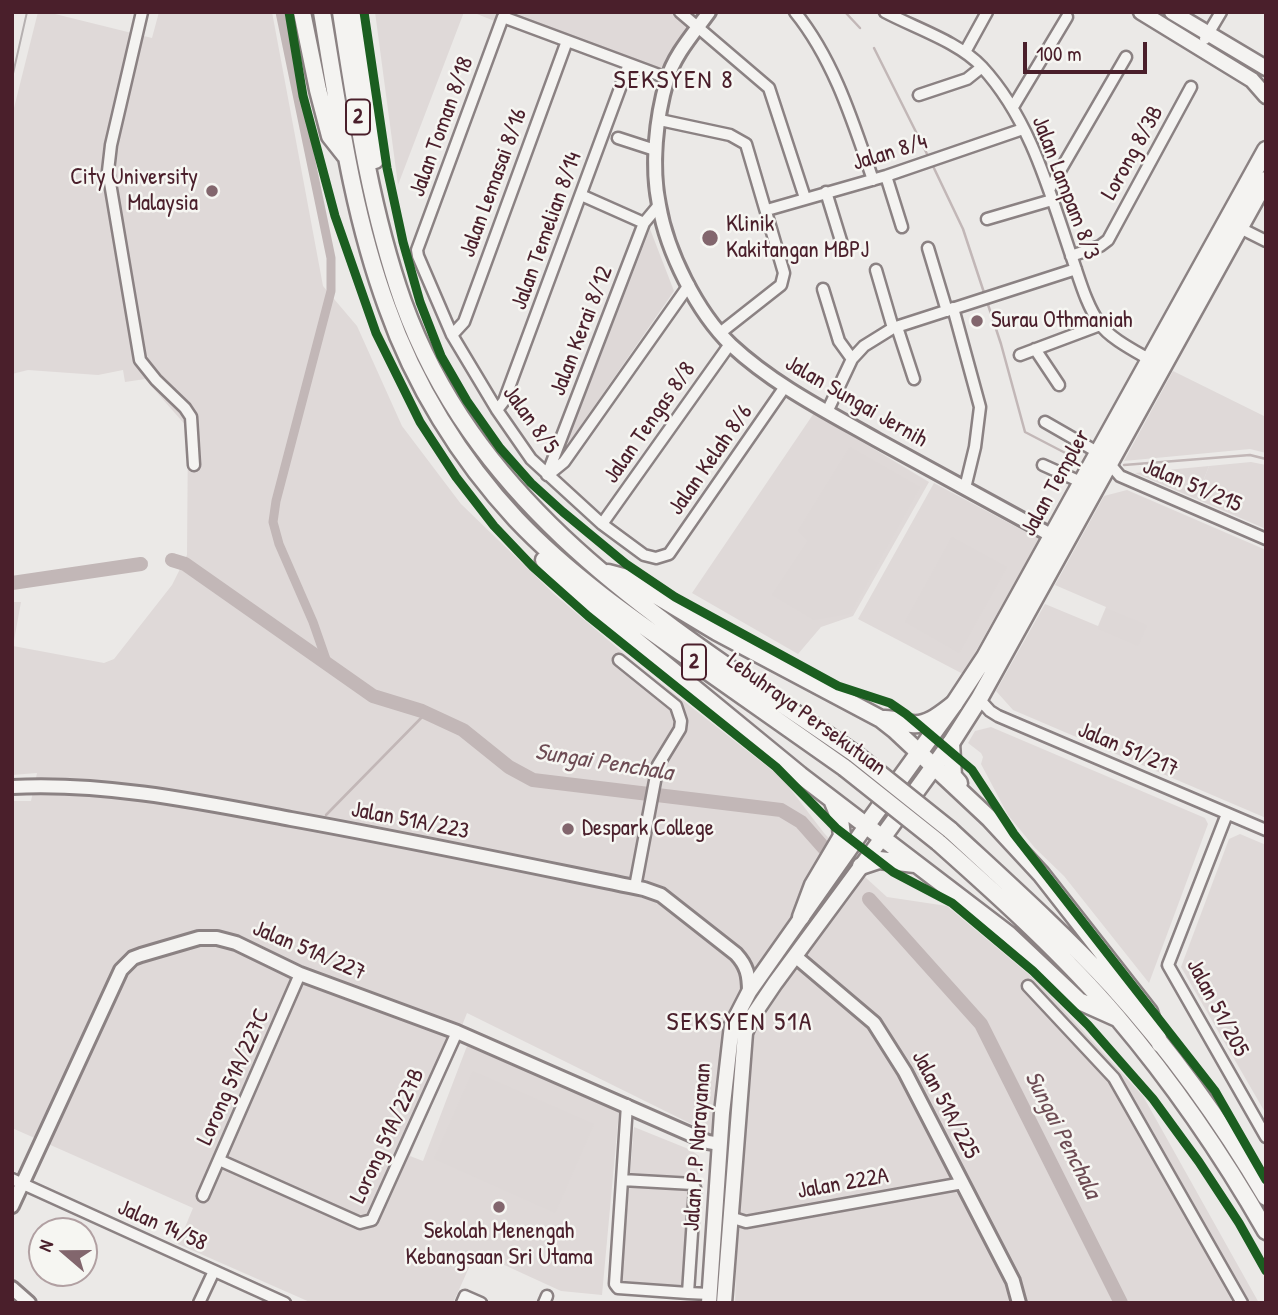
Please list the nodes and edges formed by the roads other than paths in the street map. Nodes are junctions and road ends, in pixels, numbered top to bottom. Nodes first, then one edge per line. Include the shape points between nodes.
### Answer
1 (142, 12) edge
2 (302, 12) edge
3 (323, 12) edge
4 (341, 12) edge
5 (356, 12) edge
6 (709, 12) edge
7 (795, 12) edge
8 (885, 12) edge
9 (987, 12) edge
10 (1141, 12) edge
11 (1172, 12) edge
12 (1221, 12) edge
13 (684, 13) edge
14 (897, 15) edge
15 (1067, 17) dead end
16 (699, 26) junction
17 (1208, 34) junction
18 (567, 41) junction
19 (1200, 48) junction
20 (965, 52) junction
21 (1126, 57) dead end
22 (629, 64) junction
23 (982, 67) junction
24 (1266, 68) edge
25 (667, 78) junction
26 (1191, 87) dead end
27 (919, 95) dead end
28 (1266, 96) edge
29 (1013, 107) junction
30 (660, 120) junction
31 (1023, 130) junction
32 (618, 138) dead end
33 (655, 150) junction
34 (1266, 150) edge
35 (346, 157) junction
36 (886, 176) junction
37 (873, 180) junction
38 (1266, 180) edge
39 (1050, 188) junction
40 (826, 192) junction
41 (581, 195) junction
42 (805, 198) junction
43 (1052, 200) junction
44 (659, 205) junction
45 (767, 210) junction
46 (987, 219) dead end
47 (379, 221) junction
48 (644, 223) junction
49 (902, 227) dead end
50 (1240, 228) junction
51 (1266, 241) edge
52 (842, 244) dead end
53 (928, 248) dead end
54 (417, 250) joint
55 (1071, 256) junction
56 (1076, 269) junction
57 (876, 270) dead end
58 (689, 285) junction
59 (823, 289) dead end
60 (950, 309) junction
61 (1100, 325) junction
62 (895, 327) junction
63 (720, 333) junction
64 (452, 335) junction
65 (730, 344) junction
66 (1035, 349) junction
67 (1020, 355) dead end
68 (852, 359) junction
69 (1156, 364) junction
70 (914, 379) dead end
71 (1059, 385) dead end
72 (784, 388) junction
73 (497, 410) junction
74 (827, 412) junction
75 (1045, 422) dead end
76 (1104, 458) junction
77 (194, 465) dead end
78 (1043, 465) dead end
79 (547, 475) junction
80 (1083, 483) junction
81 (965, 488) junction
82 (507, 508) junction
83 (602, 524) junction
84 (1059, 539) junction
85 (1266, 539) edge
86 (669, 554) joint
87 (596, 569) junction
88 (620, 660) dead end
89 (979, 699) junction
90 (954, 704) junction
91 (881, 719) junction
92 (951, 743) junction
93 (920, 752) junction
94 (850, 761) junction
95 (935, 765) junction
96 (12, 787) edge
97 (831, 798) junction
98 (1227, 814) junction
99 (990, 819) junction
100 (866, 826) junction
101 (1266, 830) edge
102 (882, 838) junction
103 (917, 864) junction
104 (861, 866) junction
105 (635, 887) junction
106 (801, 917) junction
107 (795, 956) junction
108 (300, 974) junction
109 (1028, 986) dead end
110 (749, 992) junction
111 (1118, 1018) junction
112 (457, 1031) junction
113 (1160, 1044) junction
114 (627, 1105) junction
115 (1266, 1137) edge
116 (720, 1144) junction
117 (219, 1160) junction
118 (622, 1180) junction
119 (17, 1181) edge
120 (963, 1183) junction
121 (203, 1196) dead end
122 (1266, 1197) edge
123 (12, 1206) edge
124 (730, 1217) junction
125 (1266, 1231) edge
126 (214, 1270) junction
127 (12, 1288) edge
128 (688, 1293) junction
129 (710, 1298) edge
130 (22, 1301) edge
131 (200, 1303) edge
132 (285, 1303) edge
133 (462, 1303) edge
134 (481, 1303) edge
135 (724, 1303) edge
136 (1019, 1303) edge
137 (1242, 1303) edge

1 - 77 street via 110,146 108,182 140,360 191,417
2 - 35 main road via 330,136
3 - 35 main road, Lebuhraya Persekutuan / 2
4 - 47 main road, Lebuhraya Persekutuan / 2
5 - 47 main road via 382,188
6 - 16 street, Jalan Sungai Jernih
7 - 37 street via 828,64
8 - 14 street, Jalan Lampam 8/3
9 - 20 street
10 - 19 main road
11 - 17 main road
12 - 17 street
13 - 16 street
14 - 20 street, Jalan Lampam 8/3
15 - 29 street
16 - 25 street, Jalan Sungai Jernih
16 - 42 street via 769,88
17 - 19 street
17 - 24 main road
18 - 22 street
18 - 54 street, Jalan Toman 8/18 via 503,17
18 - 64 street, Jalan Lemasai 8/16 via 464,322
19 - 28 main road via 1252,80
20 - 23 street, Jalan Lampam 8/3
21 - 39 street
22 - 25 street
22 - 41 street, Jalan Temelian 8/14
23 - 27 street via 967,79
23 - 29 street, Jalan Lampam 8/3
25 - 30 street, Jalan Sungai Jernih
26 - 55 street, Lorong 8/3B via 1108,240
29 - 31 street, Jalan Lampam 8/3
30 - 33 street, Jalan Sungai Jernih
30 - 45 street via 730,135 746,144
31 - 36 street, Jalan 8/4
31 - 39 street, Jalan Lampam 8/3
32 - 33 street
33 - 44 street, Jalan Sungai Jernih
34 - 69 main road, Jalan Templer
35 - 82 main road, Lebuhraya Persekutuan / 2 via 380,288 402,346 442,421
36 - 37 street, Jalan 8/4
36 - 49 street
37 - 40 street, Jalan 8/4
38 - 50 main road, Jalan Templer
39 - 43 street, Jalan Lampam 8/3
40 - 42 street, Jalan 8/4
40 - 52 street
41 - 48 street
41 - 73 street, Jalan Temelian 8/14
42 - 45 street, Jalan 8/4
43 - 46 street
43 - 55 street, Jalan Lampam 8/3
44 - 48 street, Jalan Kerai 8/12
44 - 58 street, Jalan Sungai Jernih
45 - 63 street via 784,274 781,285
47 - 87 main road, Lebuhraya Persekutuan / 2 via 404,303 456,410 510,484
48 - 79 street, Jalan Kerai 8/12
50 - 51 street
50 - 69 main road, Jalan Templer
53 - 60 street
54 - 64 street, Jalan 8/5
55 - 56 street, Jalan Lampam 8/3
56 - 60 street
56 - 61 street, Jalan Lampam 8/3
57 - 62 street
58 - 63 street, Jalan Sungai Jernih
58 - 79 street via 564,462
59 - 68 street via 839,341
60 - 62 street
60 - 81 street via 980,407
61 - 66 street
61 - 69 street
62 - 68 street
62 - 70 street
63 - 65 street, Jalan Sungai Jernih
64 - 73 street, Jalan 8/5
65 - 72 street, Jalan Sungai Jernih
65 - 83 street, Jalan Tengas 8/8
66 - 67 street
66 - 71 street
68 - 74 street
69 - 76 main road, Jalan Templer
72 - 74 street, Jalan Sungai Jernih
72 - 86 street, Jalan Kelah 8/6
73 - 79 street, Jalan 8/5
74 - 81 street, Jalan Sungai Jernih
75 - 76 street, Jalan 51/215
76 - 80 main road, Jalan Templer
76 - 84 main road, Jalan Templer
76 - 85 street, Jalan 51/215 via 1120,476
78 - 80 street
79 - 83 street, Jalan 8/5
80 - 84 main road, Jalan Templer
81 - 84 street, Jalan Sungai Jernih
82 - 94 main road, Lebuhraya Persekutuan / 2 via 548,551 660,638
82 - 97 main road via 515,531 580,595
83 - 86 street, Jalan 8/5 via 644,555
84 - 89 main road, Jalan Templer
84 - 90 main road, Jalan Templer
87 - 91 main road via 627,579
87 - 94 main road, Lebuhraya Persekutuan / 2
88 - 105 street via 676,706 681,721 656,774
89 - 92 main road, Jalan Templer
89 - 98 street, Jalan 51/217 via 998,716
90 - 91 main road via 918,724
90 - 93 main road, Jalan Templer
91 - 93 main road
92 - 95 main road, Jalan Templer
92 - 99 main road via 953,776
93 - 95 main road
93 - 100 main road, Jalan Templer
94 - 111 main road, Lebuhraya Persekutuan / 2, bridge via 1026,921
94 - 113 main road, Lebuhraya Persekutuan / 2, bridge via 950,830 1086,958
95 - 99 main road
95 - 102 main road, Jalan Templer
96 - 105 street, Jalan 51A/223 via 54,786 185,800
97 - 100 main road
97 - 106 main road via 842,836
98 - 101 street, Jalan 51/217
98 - 115 street, Jalan 51/205 via 1168,965
99 - 113 main road via 1041,874 1149,1012
100 - 102 main road
100 - 106 main road, Jalan P.P Narayanan
102 - 103 main road
102 - 104 main road, Jalan P.P Narayanan
103 - 104 main road via 879,860
103 - 111 main road via 1009,934 1079,1001
104 - 107 main road, Jalan P.P Narayanan
105 - 110 street, Jalan 51A/223 via 661,895 736,954 746,965
106 - 110 main road, Jalan P.P Narayanan
107 - 120 street, Jalan 51A/225 via 874,1023
107 - 124 main road, Jalan P.P Narayanan via 745,1033
108 - 112 street, Jalan 51A/227
108 - 117 street, Lorong 51A/227C
108 - 119 street, Jalan 51A/227 via 217,938 199,938 133,958 118,975
109 - 137 street via 1114,1078
110 - 116 main road, Jalan P.P Narayanan via 730,1034
111 - 125 main road, Lebuhraya Persekutuan / 2 via 1233,1173
112 - 114 street, Jalan 51A/227
112 - 117 street, Lorong 51A/227B via 372,1220 359,1223
113 - 122 main road, Lebuhraya Persekutuan / 2
114 - 116 street, Jalan 51A/227
114 - 118 street
116 - 129 main road, Jalan P.P Narayanan
117 - 121 street, Lorong 51A/227C
118 - 128 street via 615,1284 618,1288
118 - 128 street via 695,1188
119 - 123 street, Jalan 51A/227
119 - 126 street, Jalan 14/58
120 - 124 street, Jalan 222A via 746,1222
120 - 136 street, Jalan 51A/225 via 1013,1281
124 - 135 main road, Jalan P.P Narayanan
126 - 131 street
126 - 132 street, Jalan 14/58
127 - 130 street
128 - 129 street
133 - 134 street via 465,1296

